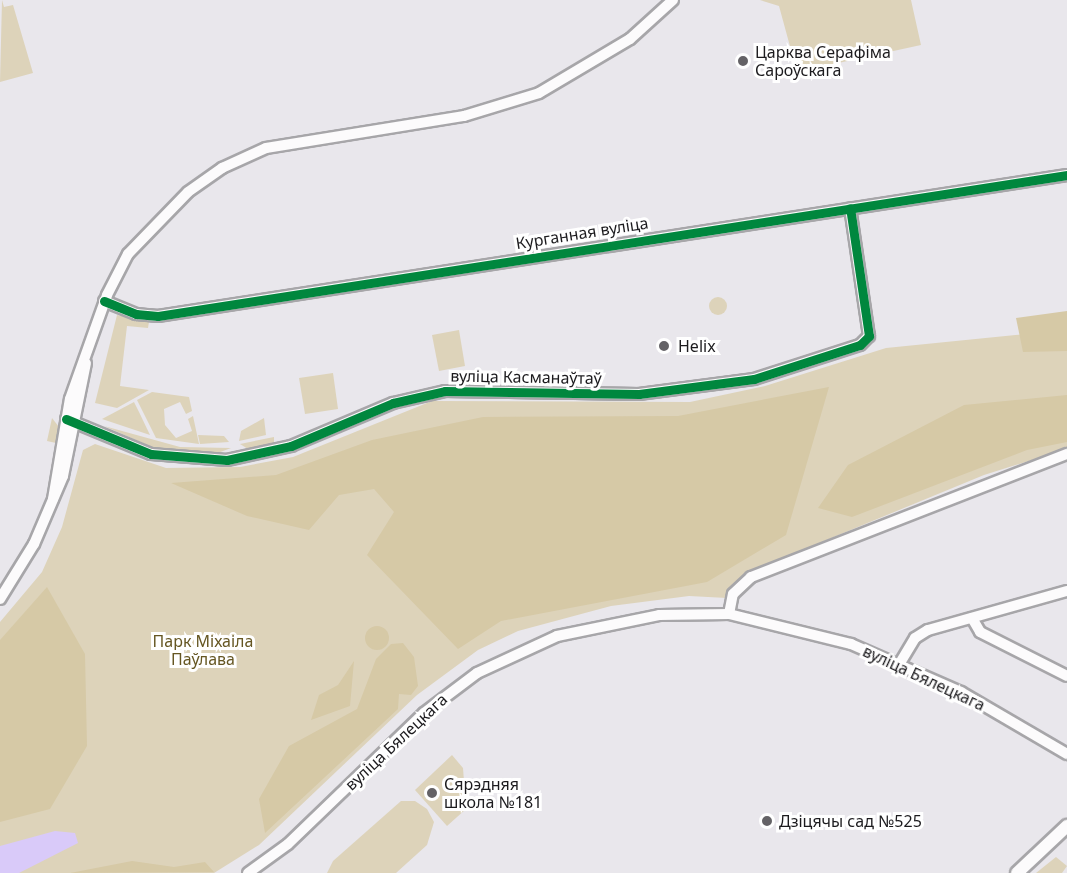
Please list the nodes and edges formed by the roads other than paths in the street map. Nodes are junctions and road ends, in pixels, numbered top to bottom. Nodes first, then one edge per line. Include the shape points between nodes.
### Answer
1 (673, 0) edge
2 (1067, 175) edge
3 (850, 208) junction
4 (104, 301) junction
5 (71, 422) junction
6 (1067, 454) edge
7 (1067, 591) edge
8 (0, 599) edge
9 (729, 614) junction
10 (972, 618) junction
11 (900, 663) junction
12 (1067, 676) edge
13 (1067, 754) edge
14 (1067, 826) edge
15 (248, 873) edge
16 (1017, 873) edge

1 - 4 street via 630,39 539,93 464,116 295,141 222,168 147,231
2 - 3 street, Курганная вуліца
3 - 4 street, Курганная вуліца via 158,316 136,314
3 - 5 street, вуліца Касманаўтаў via 869,329 860,345 732,385 639,394 445,391 393,403 291,446 227,460 151,454
4 - 5 street
5 - 8 street via 52,499 30,552
6 - 9 street via 751,577 733,594
7 - 10 street
9 - 11 street, вуліца Бялецкага via 821,635
9 - 15 street, вуліца Бялецкага via 639,618 557,636 502,658 424,713 288,844
10 - 11 street via 915,638
10 - 12 street via 980,632
11 - 13 street, вуліца Бялецкага
14 - 16 main road

